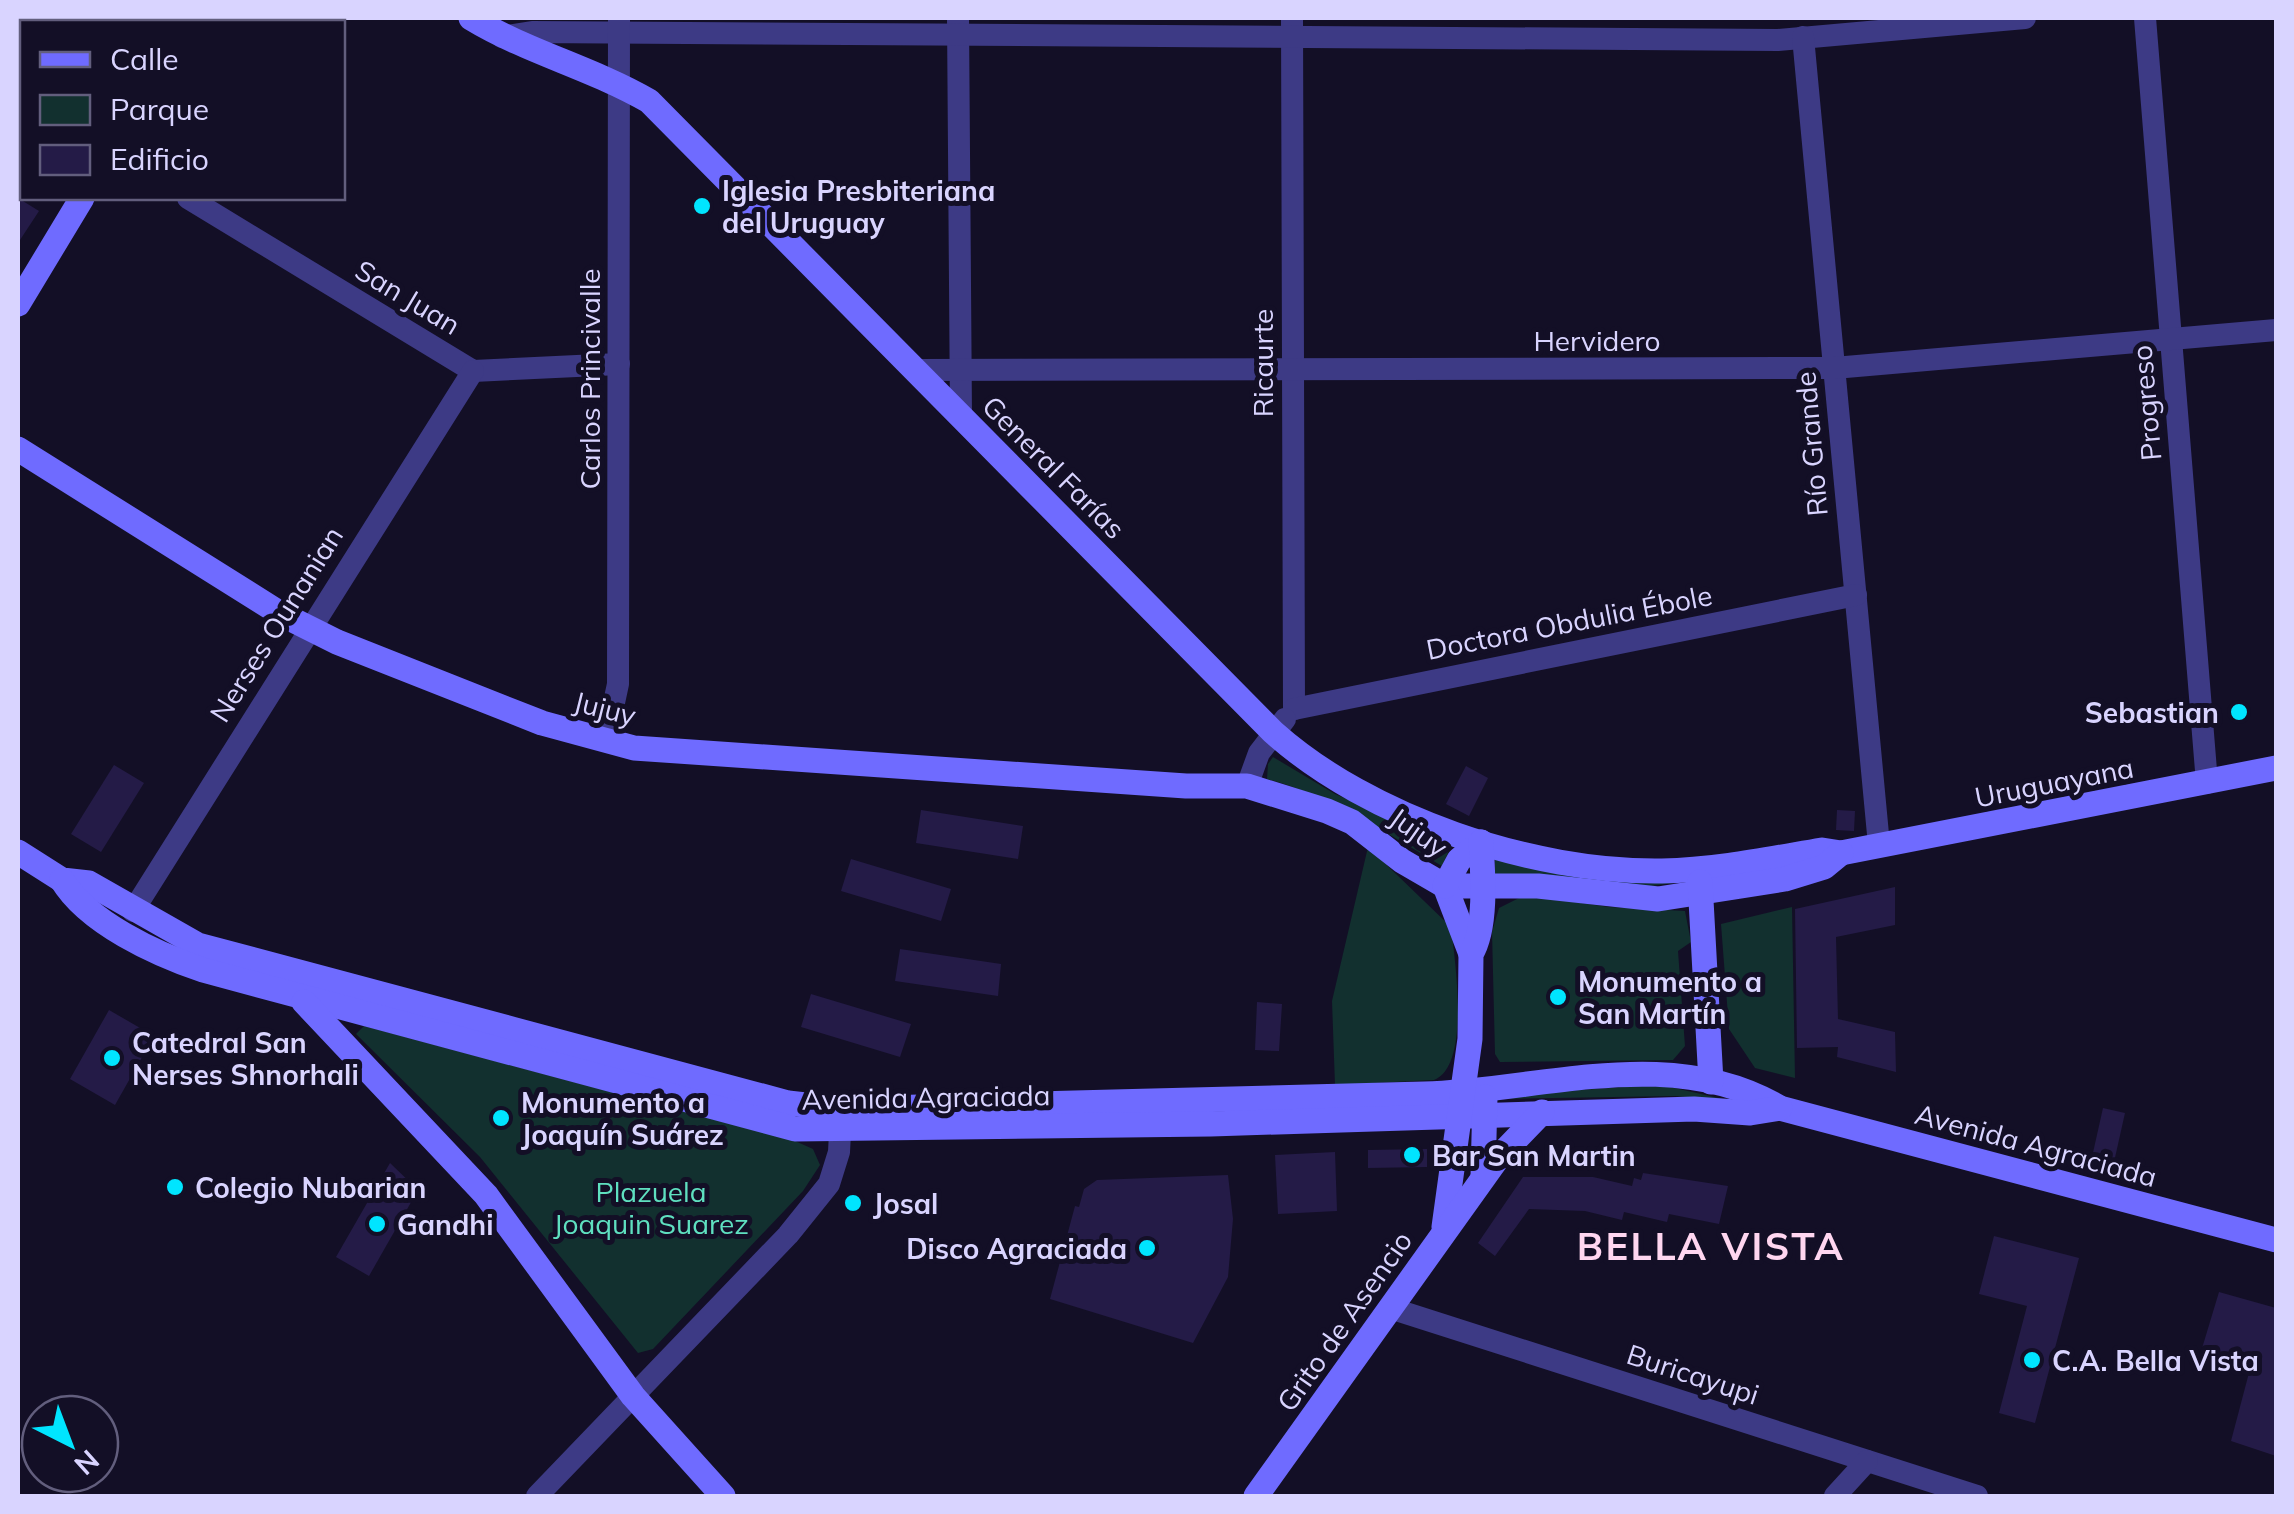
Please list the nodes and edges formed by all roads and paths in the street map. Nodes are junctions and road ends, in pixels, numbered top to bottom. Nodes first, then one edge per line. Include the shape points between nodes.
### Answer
1 (471, 18) edge
2 (2025, 18) edge
3 (2146, 18) edge
4 (618, 25) edge
5 (958, 26) edge
6 (1292, 28) edge
7 (502, 37) junction
8 (1803, 37) junction
9 (618, 83) junction
10 (81, 200) edge
11 (191, 200) edge
12 (18, 304) edge
13 (2276, 330) edge
14 (2172, 340) junction
15 (619, 364) junction
16 (1834, 368) junction
17 (917, 370) junction
18 (473, 371) junction
19 (960, 371) junction
20 (1292, 371) junction
21 (961, 417) junction
22 (18, 449) edge
23 (1856, 595) junction
24 (308, 628) junction
25 (1294, 708) junction
26 (1273, 732) junction
27 (606, 740) junction
28 (2276, 768) edge
29 (2208, 783) junction
30 (1247, 786) junction
31 (1481, 842) junction
32 (1879, 846) junction
33 (18, 852) edge
34 (1841, 853) junction
35 (1699, 870) junction
36 (62, 880) junction
37 (1484, 884) junction
38 (1445, 886) junction
39 (1702, 896) junction
40 (133, 910) junction
41 (1471, 954) junction
42 (297, 996) junction
43 (1710, 1082) junction
44 (1467, 1097) junction
45 (1780, 1108) junction
46 (1542, 1112) junction
47 (1487, 1113) junction
48 (840, 1120) junction
49 (1482, 1182) junction
50 (1443, 1234) junction
51 (2276, 1240) edge
52 (1390, 1308) junction
53 (633, 1396) junction
54 (1867, 1461) junction
55 (537, 1496) edge
56 (723, 1496) edge
57 (1256, 1496) edge
58 (1835, 1496) edge
59 (1977, 1496) edge

1 - 7 street, General Farías
2 - 8 street
3 - 14 street, Progreso
4 - 5 street
4 - 7 street
4 - 9 street, Carlos Princivalle
5 - 6 street
5 - 19 street
6 - 8 street
6 - 20 street, Ricaurte
7 - 9 street, General Farías
8 - 16 street, Río Grande
9 - 15 street, Carlos Princivalle
9 - 17 street, General Farías via 669,120
10 - 12 street
11 - 18 street, San Juan
13 - 14 street, Hervidero
14 - 16 street, Hervidero
14 - 29 street, Progreso
15 - 18 street, San Juan
15 - 27 street, Carlos Princivalle via 618,684
16 - 20 street, Hervidero
16 - 23 street, Río Grande
17 - 19 street, Hervidero
17 - 21 street, General Farías
18 - 24 street, Nerses Ounanian
19 - 20 street, Hervidero
19 - 21 street
20 - 25 street, Ricaurte
21 - 26 street, General Farías
22 - 24 street, Jujuy
23 - 25 street, Doctora Obdulia Ébole
23 - 32 street, Río Grande
24 - 27 street, Jujuy via 542,723
24 - 40 street, Nerses Ounanian
25 - 26 street
26 - 30 street
26 - 31 street, General Farías via 1325,775
27 - 30 street, Jujuy via 653,749
28 - 29 street, Uruguayana
29 - 32 street, Uruguayana
30 - 38 street, Jujuy via 1352,822
31 - 35 street, Uruguayana via 1617,869
31 - 37 street
31 - 38 street via 1459,860
32 - 34 street, Uruguayana
33 - 36 street, Avenida Agraciada
34 - 35 street, Uruguayana via 1822,850
34 - 39 street, Uruguayana via 1824,867 1786,879
35 - 39 street
36 - 40 street, Avenida Agraciada via 88,884
36 - 42 street, Avenida Agraciada via 74,900 166,955
37 - 38 street, Uruguayana
37 - 39 street, Uruguayana via 1658,899
37 - 41 street
38 - 41 street
39 - 43 street
40 - 48 street, Avenida Agraciada via 198,945
41 - 44 street
42 - 48 street, Avenida Agraciada via 758,1122
42 - 53 street via 486,1195
43 - 44 street, Avenida Agraciada via 1616,1075
43 - 45 street, Avenida Agraciada via 1753,1092
44 - 47 street, Avenida Agraciada
44 - 48 street, Avenida Agraciada
44 - 50 street
45 - 46 street, Avenida Agraciada via 1750,1114 1694,1108
45 - 51 street, Avenida Agraciada
46 - 47 street, Avenida Agraciada
46 - 49 street, Grito de Asencio
47 - 49 street
48 - 53 street via 829,1184
49 - 50 street, Grito de Asencio
50 - 52 street, Grito de Asencio
52 - 54 street, Buricayupi
52 - 57 street, Grito de Asencio
53 - 55 street
53 - 56 street
54 - 58 street
54 - 59 street, Buricayupi

